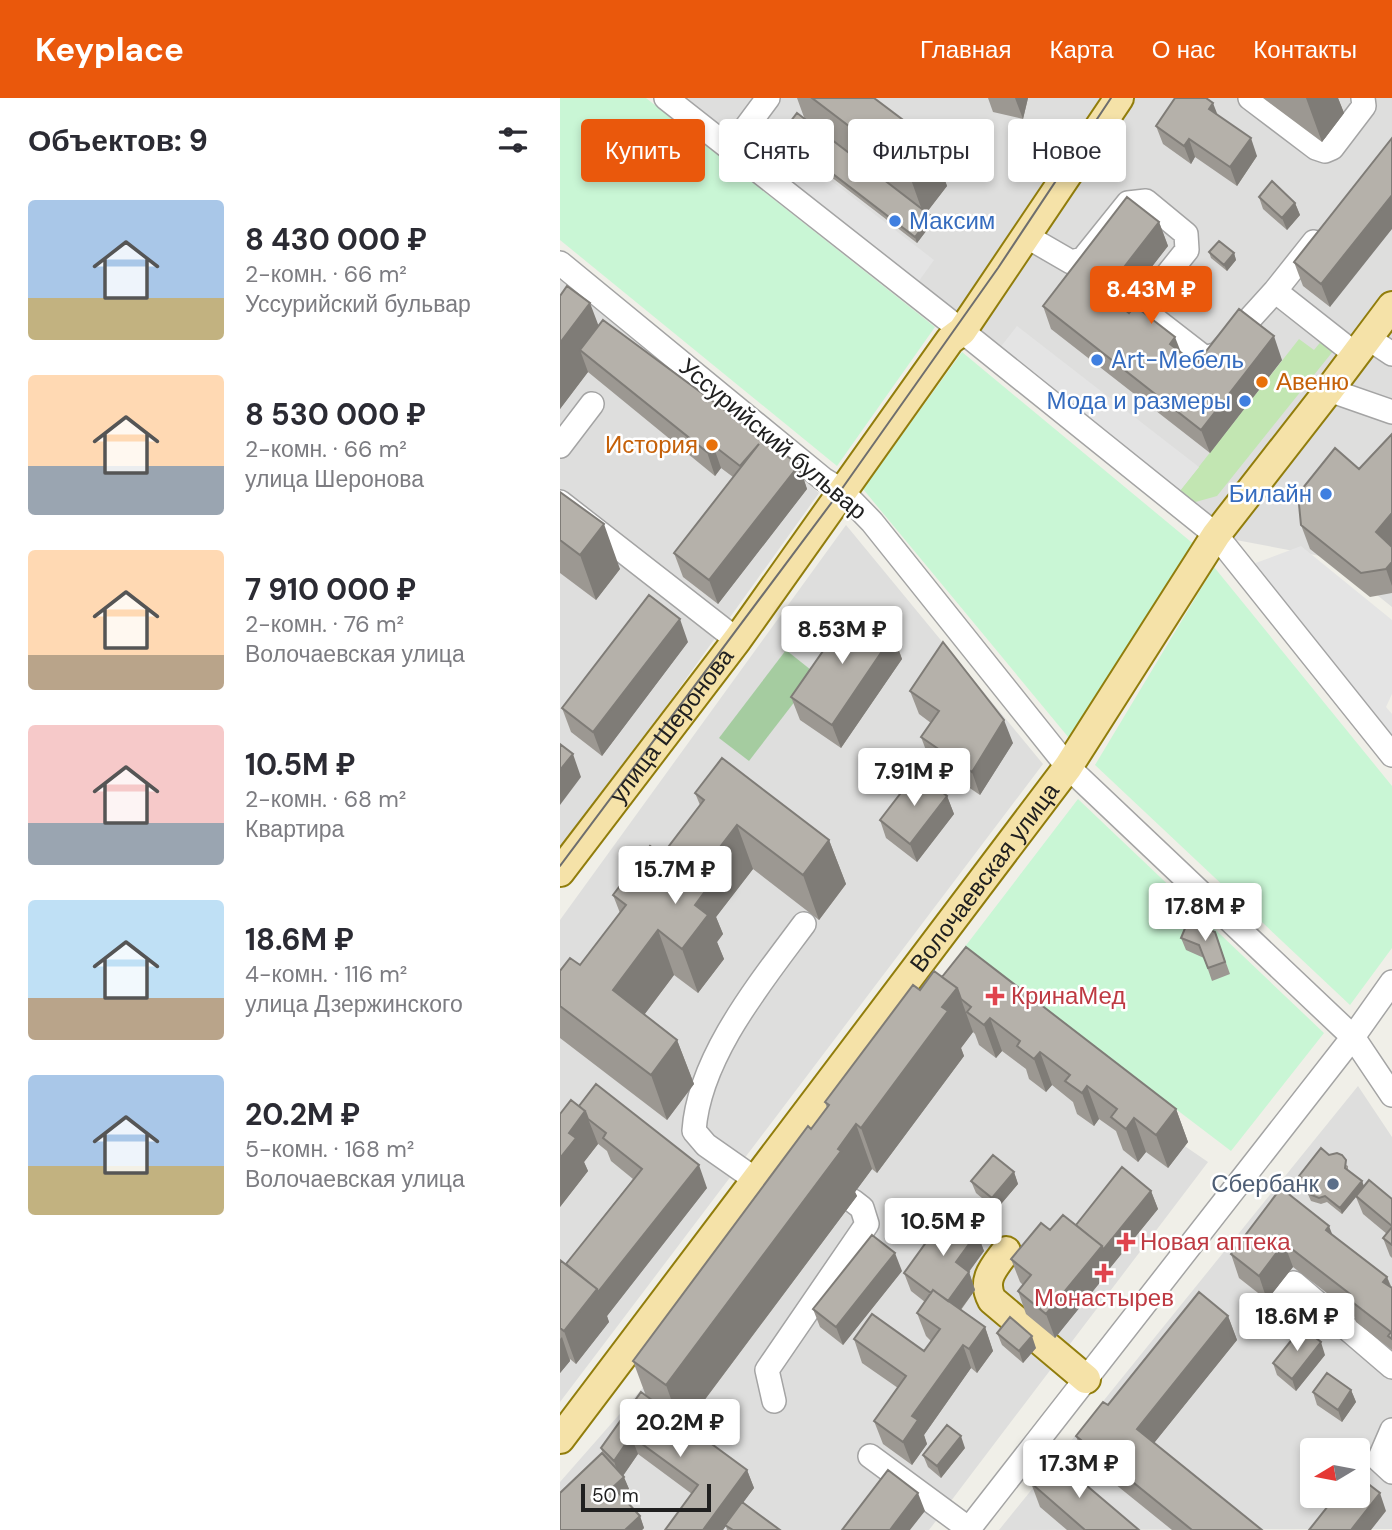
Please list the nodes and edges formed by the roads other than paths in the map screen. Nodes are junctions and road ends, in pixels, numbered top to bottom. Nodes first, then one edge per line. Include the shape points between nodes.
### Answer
1 (666, 98) edge
2 (768, 98) edge
3 (1104, 98) edge
4 (1119, 98) edge
5 (1250, 98) edge
6 (1363, 98) edge
7 (752, 119) edge
8 (719, 140) edge
9 (771, 182) edge
10 (1325, 228) edge
11 (1026, 236) junction
12 (564, 273) edge
13 (1275, 291) junction
14 (1392, 306) edge
15 (956, 332) junction
16 (1361, 346) junction
17 (1392, 354) edge
18 (1329, 390) junction
19 (593, 404) dead end
20 (1392, 412) edge
21 (560, 446) edge
22 (842, 491) junction
23 (560, 502) edge
24 (1216, 535) junction
25 (737, 640) junction
26 (1392, 755) edge
27 (1068, 767) junction
28 (560, 872) edge
29 (804, 923) dead end
30 (1392, 982) edge
31 (1353, 1037) junction
32 (1392, 1095) edge
33 (756, 1180) junction
34 (853, 1201) dead end
35 (1006, 1251) dead end
36 (1263, 1322) dead end
37 (1392, 1367) edge
38 (1086, 1379) junction
39 (774, 1401) dead end
40 (1392, 1430) edge
41 (560, 1439) edge
42 (870, 1456) dead end
43 (1392, 1472) edge
44 (968, 1529) edge

1 - 8 street
2 - 7 street
3 - 15 main road, улица Шеронова
4 - 11 main road, улица Шеронова
5 - 6 street via 1325,150 1332,148 1364,106
9 - 15 street
10 - 13 street
11 - 13 street via 1071,262 1083,259 1128,203 1146,201 1186,234 1187,250 1146,301 1147,313 1205,358 1218,354
11 - 15 main road, улица Шеронова
12 - 22 street, Уссурийский бульвар
13 - 16 street
14 - 16 main road, Волочаевская улица
15 - 22 main road, улица Шеронова
15 - 24 street
16 - 17 street
16 - 18 main road, Волочаевская улица
18 - 20 street
18 - 24 main road, Волочаевская улица
19 - 21 street
22 - 25 main road, улица Шеронова
22 - 27 street, Уссурийский бульвар via 872,522
23 - 25 street
24 - 26 street
24 - 27 main road, Волочаевская улица
25 - 28 main road, улица Шеронова
27 - 31 street, Уссурийский бульвар
27 - 33 main road, Волочаевская улица via 791,1150
29 - 33 street via 723,1040 696,1110 694,1131 706,1145
30 - 31 street
31 - 32 street, Уссурийский бульвар
31 - 38 street
33 - 41 main road, Волочаевская улица
34 - 39 street via 862,1208 867,1224 767,1370
35 - 38 main road via 987,1279 992,1300
36 - 37 street via 1294,1283
38 - 44 street
40 - 43 street via 1379,1460
42 - 44 street

